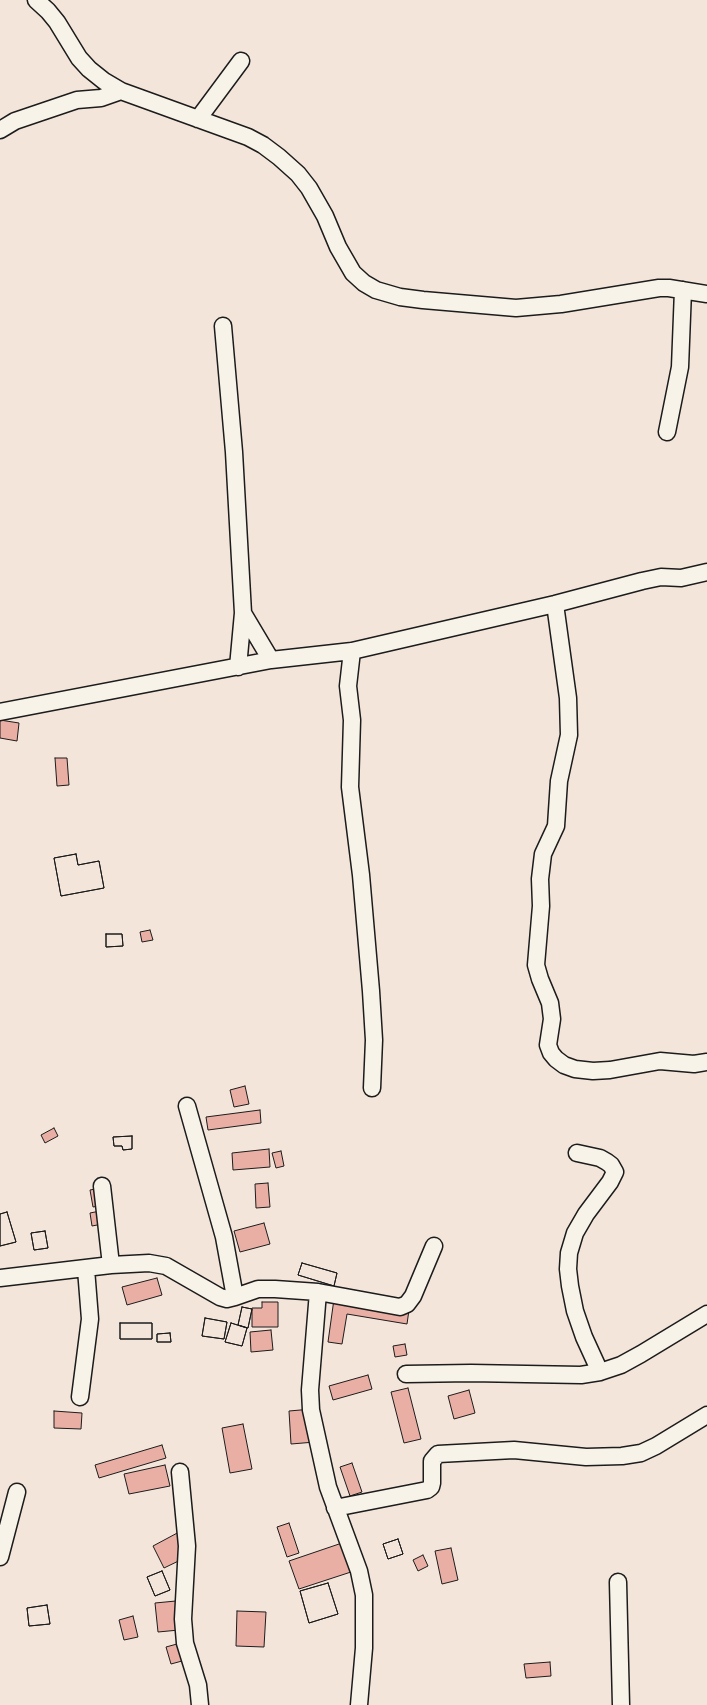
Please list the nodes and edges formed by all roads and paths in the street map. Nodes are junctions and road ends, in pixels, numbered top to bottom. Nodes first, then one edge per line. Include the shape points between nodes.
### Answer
1 (36, 0) edge
2 (241, 61) dead end
3 (104, 81) junction
4 (121, 91) junction
5 (100, 98) junction
6 (198, 119) junction
7 (0, 130) edge
8 (683, 290) junction
9 (707, 294) edge
10 (224, 326) dead end
11 (667, 432) dead end
12 (707, 572) edge
13 (555, 604) junction
14 (243, 613) junction
15 (352, 651) junction
16 (271, 660) junction
17 (238, 667) junction
18 (0, 712) edge
19 (707, 1062) edge
20 (372, 1088) dead end
21 (187, 1106) dead end
22 (577, 1153) dead end
23 (102, 1186) dead end
24 (434, 1246) dead end
25 (111, 1265) junction
26 (86, 1269) junction
27 (0, 1278) edge
28 (318, 1292) junction
29 (235, 1297) junction
30 (707, 1314) edge
31 (600, 1372) junction
32 (406, 1374) dead end
33 (80, 1397) dead end
34 (707, 1415) edge
35 (180, 1472) dead end
36 (17, 1492) dead end
37 (335, 1508) junction
38 (0, 1557) edge
39 (618, 1582) dead end
40 (200, 1705) edge
41 (359, 1705) edge
42 (621, 1705) edge

1 - 3 street via 57,22 79,58
2 - 6 street
3 - 4 street
3 - 5 street
4 - 5 street
4 - 6 street
5 - 7 street via 78,100 15,121
6 - 8 street via 263,144 298,174 325,216 353,273 376,290 423,300 516,308 561,304 659,288
8 - 9 street
8 - 11 street via 680,367
10 - 14 street
12 - 13 street via 681,578 661,577
13 - 15 street
13 - 19 street via 568,698 569,735 559,781 557,821 555,831 543,854 540,886 541,906 536,965 550,1003 552,1019 548,1045 551,1053 564,1065 593,1071 660,1062
14 - 16 street
14 - 17 street
15 - 16 street
15 - 20 street via 348,686 352,720 350,787 371,991 374,1040
16 - 17 street
17 - 18 street
21 - 29 street via 224,1237
22 - 31 street via 600,1158 611,1165 614,1172 610,1182 575,1233 569,1253 568,1269 575,1311
23 - 25 street
24 - 28 street via 413,1296 400,1308
25 - 26 street
25 - 29 street via 149,1263 166,1266 220,1297
26 - 27 street
26 - 33 street via 90,1319
28 - 29 street via 258,1289
28 - 37 street via 310,1390 311,1410
30 - 31 street via 642,1354
31 - 32 street via 581,1375
34 - 37 street via 656,1446 641,1453 622,1456 586,1457 514,1450 438,1454 432,1461 432,1484 427,1490
35 - 40 street via 187,1546 183,1619 185,1643 198,1685
36 - 38 street
37 - 41 street via 359,1571 364,1595 364,1648
39 - 42 street

